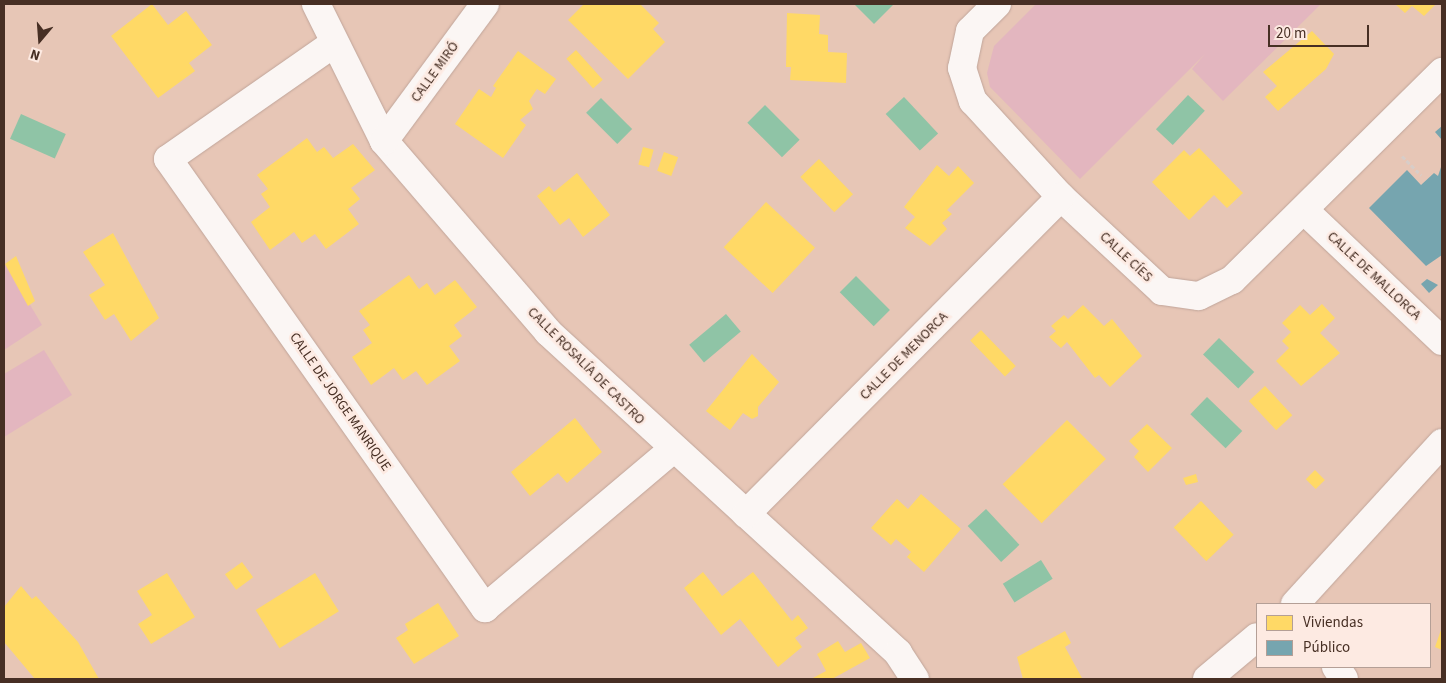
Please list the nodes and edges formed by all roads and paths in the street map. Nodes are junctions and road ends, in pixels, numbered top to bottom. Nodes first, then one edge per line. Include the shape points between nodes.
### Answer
1 (316, 4) edge
2 (485, 4) edge
3 (998, 4) edge
4 (333, 44) junction
5 (1442, 72) edge
6 (384, 141) junction
7 (1061, 197) junction
8 (1305, 211) junction
9 (1442, 342) edge
10 (1442, 443) edge
11 (672, 450) junction
12 (746, 514) junction
13 (1297, 603) edge
14 (1256, 638) edge
15 (1337, 668) edge
16 (915, 679) edge
17 (1207, 679) edge
18 (1344, 679) edge

1 - 4 street, CALLE ROSALÍA DE CASTRO
2 - 6 street, CALLE MIRÓ
3 - 7 street, CALLE CÍES via 970,31 962,68 973,100
4 - 6 street, CALLE ROSALÍA DE CASTRO
4 - 11 street, CALLE DE JORGE MANRIQUE via 168,159 486,608
5 - 8 street, CALLE CÍES
6 - 11 street, CALLE ROSALÍA DE CASTRO via 548,332
7 - 8 street, CALLE CÍES via 1162,290 1199,296 1232,280
7 - 12 street, CALLE DE MENORCA
8 - 9 street, CALLE DE MALLORCA
10 - 13 street
11 - 12 street, CALLE ROSALÍA DE CASTRO
12 - 16 street, CALLE ROSALÍA DE CASTRO via 898,653
14 - 17 street
15 - 18 street

